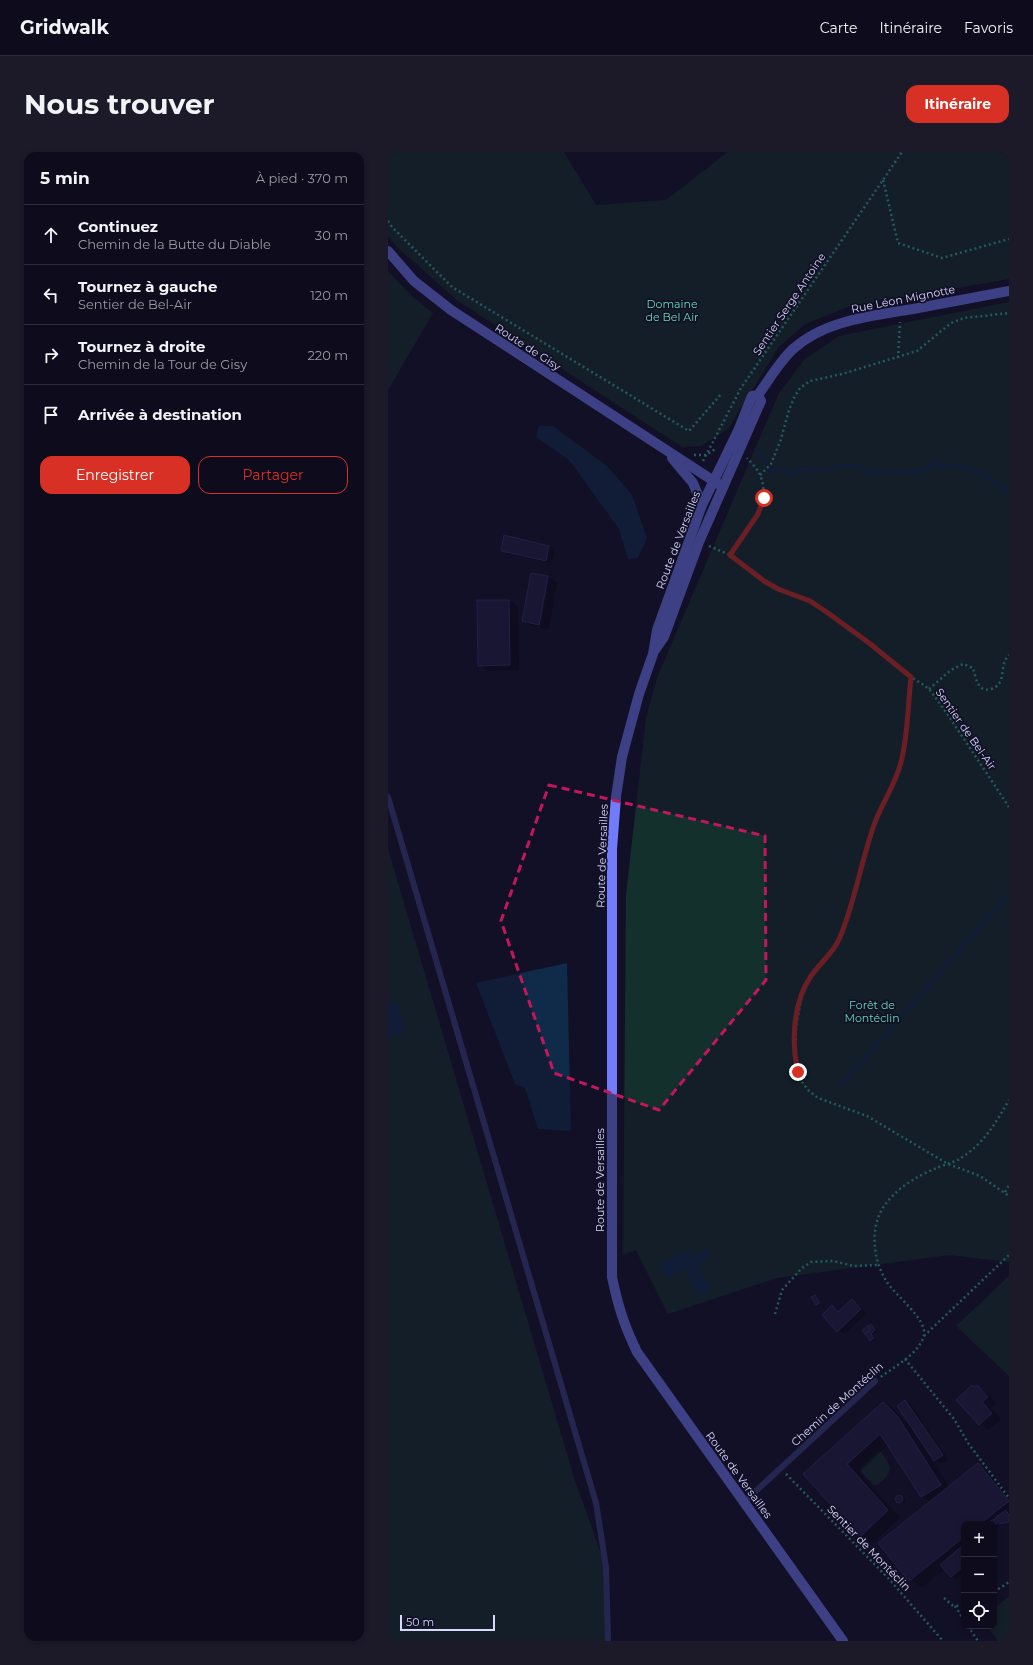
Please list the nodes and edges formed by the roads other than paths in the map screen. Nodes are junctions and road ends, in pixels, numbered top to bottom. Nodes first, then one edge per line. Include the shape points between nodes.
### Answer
1 (388, 251) edge
2 (1009, 291) edge
3 (758, 395) junction
4 (665, 450) junction
5 (713, 480) junction
6 (723, 487) junction
7 (702, 505) junction
8 (653, 654) junction
9 (388, 797) edge
10 (875, 1381) road end
11 (744, 1502) junction
12 (608, 1641) edge
13 (843, 1641) edge

1 - 4 main road, Route de Gisy via 414,281 450,310
2 - 3 main road, Rue Léon Mignotte via 864,317 827,328 792,350
3 - 5 main road, Rue Léon Mignotte via 752,396 738,431
3 - 6 main road, Rue Léon Mignotte via 761,401
4 - 5 main road, Route de Gisy
4 - 7 main road, Route de Gisy via 693,483
5 - 6 main road, Route de Gisy
5 - 7 main road, Route de Versailles
6 - 8 main road, Route de Versailles via 699,542 664,637
7 - 8 main road, Route de Versailles via 657,630
8 - 11 main road, Route de Versailles via 622,757 612,849 612,1277 625,1327 637,1352
9 - 12 lane via 596,1503 606,1567
10 - 11 lane, Chemin de Montéclin
11 - 13 main road, Route de Versailles

